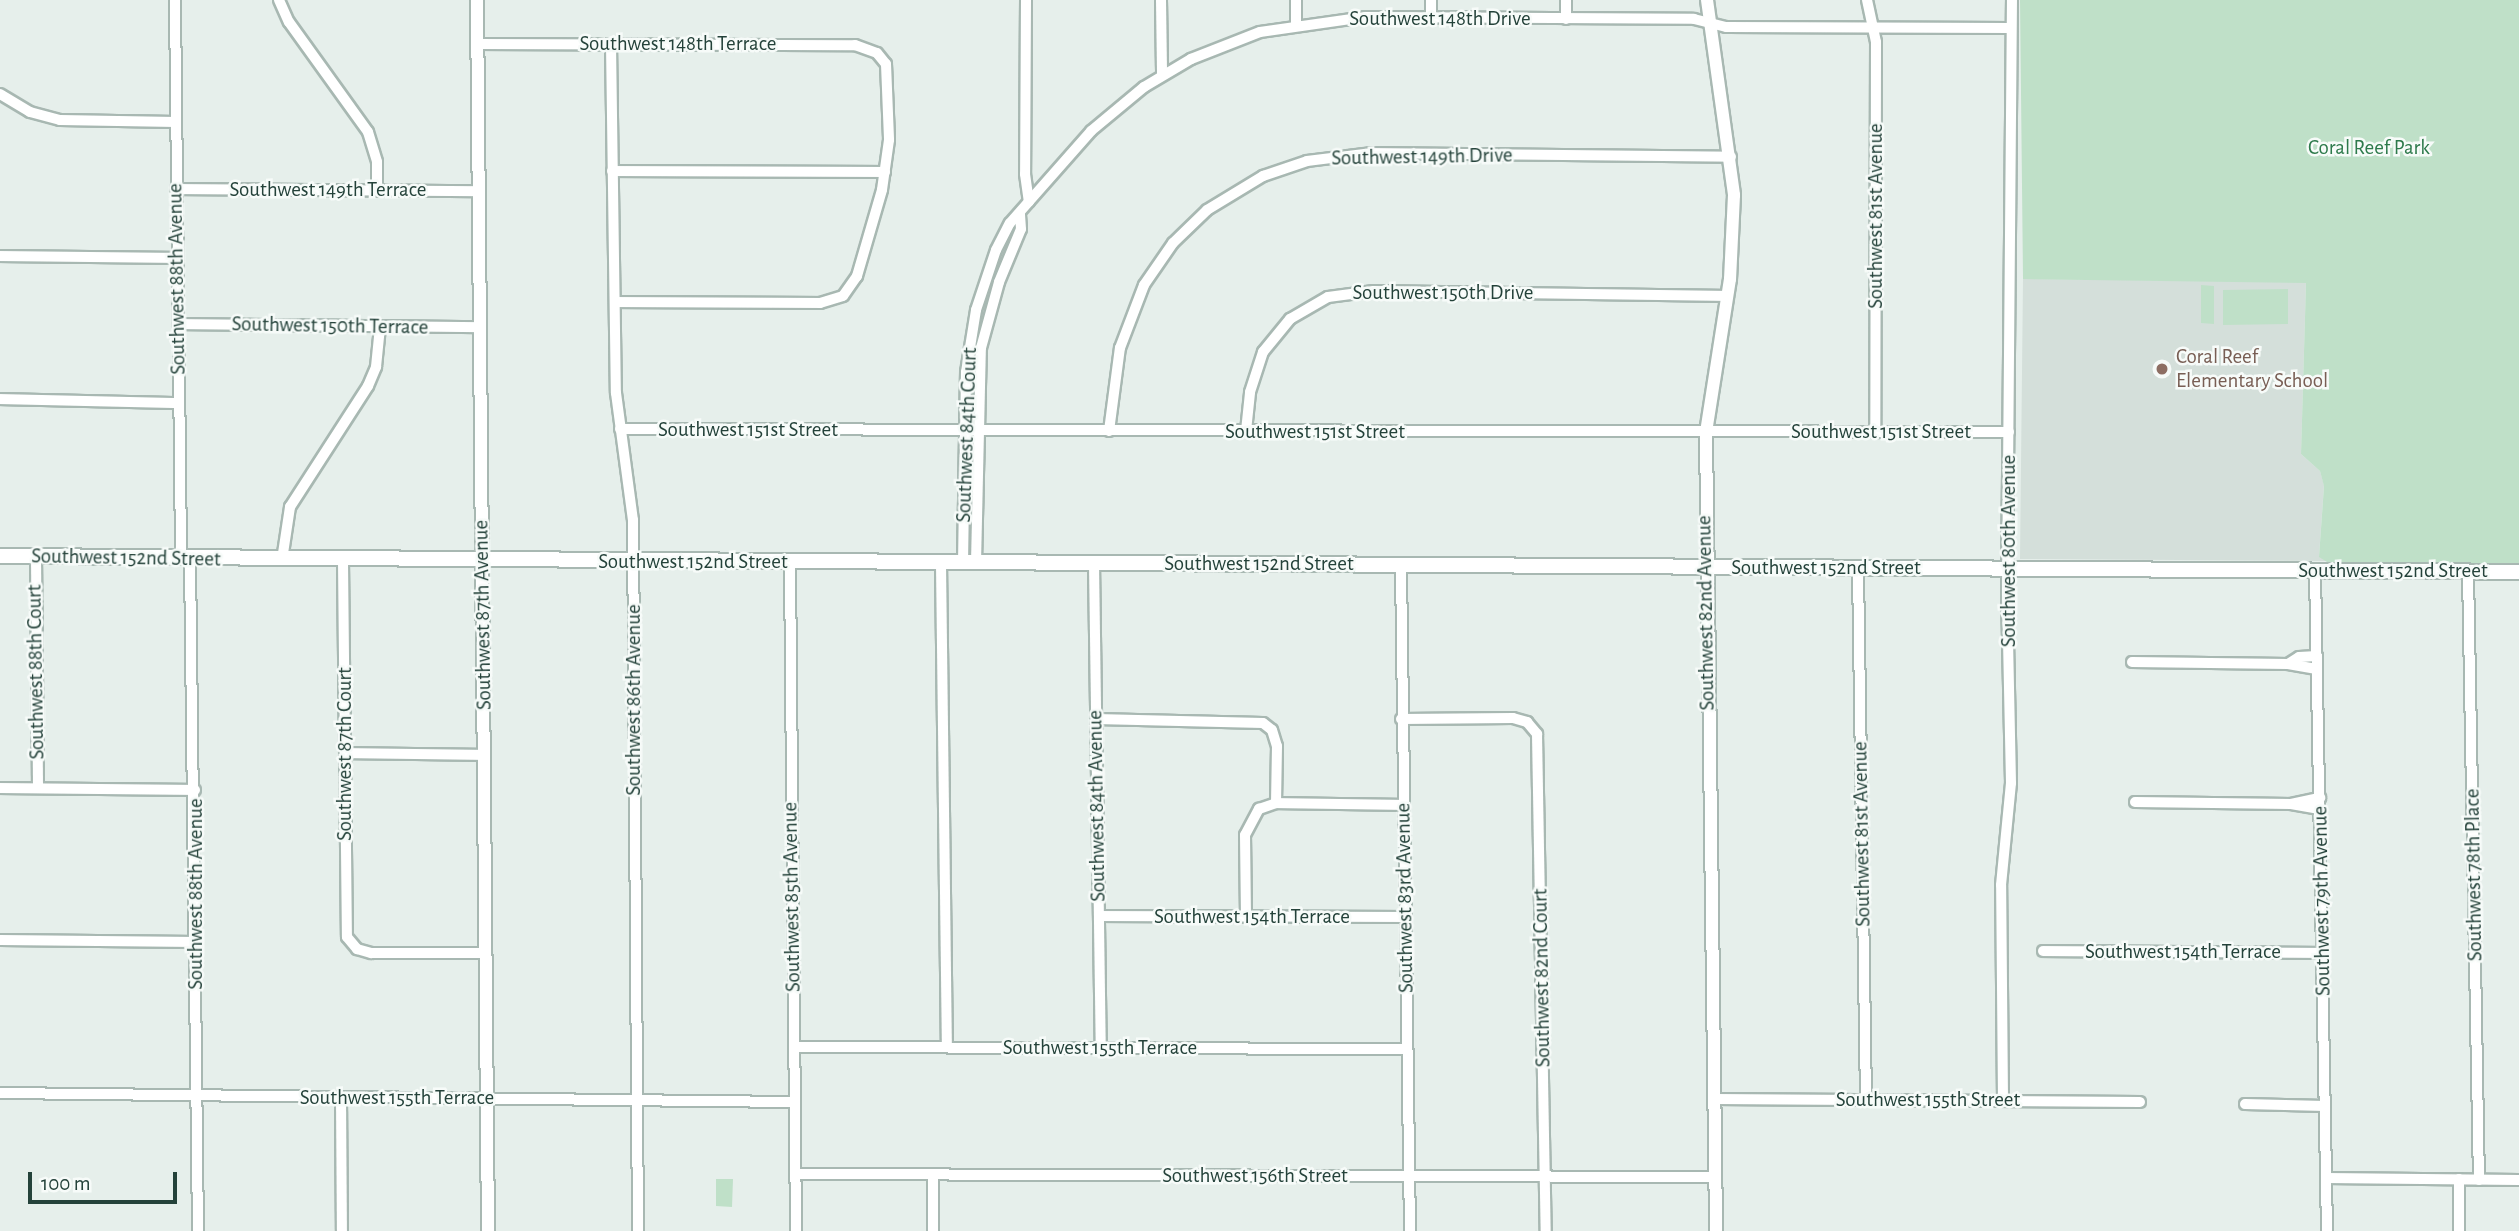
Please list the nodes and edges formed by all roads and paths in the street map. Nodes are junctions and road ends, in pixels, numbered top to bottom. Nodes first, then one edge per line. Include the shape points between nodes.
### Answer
1 (175, 0) edge
2 (279, 0) edge
3 (477, 0) edge
4 (1026, 0) edge
5 (1161, 0) edge
6 (1296, 0) edge
7 (1431, 0) edge
8 (1566, 0) edge
9 (1707, 0) edge
10 (1867, 0) edge
11 (2012, 0) edge
12 (1431, 18) junction
13 (1566, 19) junction
14 (1709, 23) junction
15 (1296, 24) junction
16 (1873, 28) junction
17 (2011, 28) junction
18 (477, 44) junction
19 (611, 44) junction
20 (1162, 75) junction
21 (0, 94) edge
22 (176, 122) junction
23 (1731, 157) junction
24 (612, 171) junction
25 (885, 172) junction
26 (176, 189) junction
27 (377, 190) junction
28 (479, 191) junction
29 (1029, 202) junction
30 (1020, 213) junction
31 (0, 256) edge
32 (177, 258) junction
33 (1726, 296) junction
34 (614, 302) junction
35 (178, 324) junction
36 (380, 327) junction
37 (481, 327) junction
38 (0, 399) edge
39 (179, 403) junction
40 (620, 429) junction
41 (978, 430) junction
42 (963, 431) junction
43 (1110, 431) junction
44 (1246, 431) junction
45 (1706, 432) junction
46 (2009, 432) junction
47 (1875, 433) junction
48 (0, 556) edge
49 (36, 556) junction
50 (186, 558) junction
51 (282, 560) junction
52 (343, 562) junction
53 (633, 562) junction
54 (790, 562) junction
55 (482, 563) junction
56 (970, 563) junction
57 (941, 564) junction
58 (1094, 564) junction
59 (1401, 565) junction
60 (1704, 568) junction
61 (1858, 569) junction
62 (2009, 569) junction
63 (2315, 571) junction
64 (2468, 571) junction
65 (2519, 572) edge
66 (2317, 656) junction
67 (2132, 662) dead end
68 (2288, 664) junction
69 (2317, 669) junction
70 (1096, 719) junction
71 (1401, 719) junction
72 (345, 753) junction
73 (485, 755) junction
74 (0, 788) edge
75 (38, 788) junction
76 (195, 790) junction
77 (2135, 802) dead end
78 (1276, 803) junction
79 (2320, 804) junction
80 (1403, 805) junction
81 (1099, 916) junction
82 (1246, 917) junction
83 (1405, 917) junction
84 (0, 940) edge
85 (196, 942) junction
86 (2043, 951) dead end
87 (486, 953) junction
88 (2323, 953) junction
89 (794, 1047) junction
90 (947, 1047) junction
91 (1101, 1048) junction
92 (1407, 1049) junction
93 (0, 1093) edge
94 (197, 1094) junction
95 (341, 1098) junction
96 (488, 1099) junction
97 (637, 1099) junction
98 (1715, 1099) junction
99 (1866, 1099) junction
100 (2003, 1100) junction
101 (795, 1102) junction
102 (2140, 1102) dead end
103 (2245, 1104) dead end
104 (2325, 1106) junction
105 (795, 1174) junction
106 (933, 1175) junction
107 (1409, 1177) junction
108 (1545, 1177) junction
109 (1715, 1177) junction
110 (2326, 1178) junction
111 (2459, 1180) junction
112 (2479, 1180) junction
113 (2519, 1180) edge
114 (198, 1231) edge
115 (342, 1231) edge
116 (488, 1231) edge
117 (638, 1231) edge
118 (796, 1231) edge
119 (933, 1231) edge
120 (1410, 1231) edge
121 (1546, 1231) edge
122 (1716, 1231) edge
123 (2327, 1231) edge
124 (2459, 1231) edge

1 - 22 street, Southwest 88th Avenue
2 - 27 street via 289,22 368,132 375,153
3 - 18 street, Southwest 87th Avenue
4 - 29 street via 1025,174
5 - 20 street
6 - 15 street
7 - 12 street
8 - 13 street
9 - 14 street, Southwest 82nd Avenue
10 - 16 street, Southwest 81st Avenue
11 - 17 street, Southwest 80th Avenue
12 - 13 street, Southwest 148th Drive
12 - 15 street, Southwest 148th Drive via 1357,17
13 - 14 street, Southwest 148th Drive
14 - 16 street, Southwest 148th Drive
14 - 23 street, Southwest 82nd Avenue
15 - 20 street, Southwest 148th Drive via 1227,43
16 - 17 street, Southwest 148th Drive
16 - 47 street, Southwest 81st Avenue
17 - 46 street, Southwest 80th Avenue
18 - 19 street, Southwest 148th Terrace
18 - 28 street, Southwest 87th Avenue
19 - 24 street, Southwest 86th Avenue
19 - 25 street, Southwest 148th Terrace via 843,45 877,53 889,78
20 - 29 street, Southwest 148th Drive via 1105,118
21 - 22 street via 30,112 60,120
22 - 26 street, Southwest 88th Avenue
23 - 33 street, Southwest 82nd Avenue via 1734,230
23 - 43 street, Southwest 149th Drive via 1371,153 1326,157 1263,176 1207,211 1173,243 1144,285 1120,348
24 - 25 street
24 - 34 street, Southwest 86th Avenue
25 - 34 street via 849,290 820,303
26 - 27 street, Southwest 149th Terrace
26 - 32 street, Southwest 88th Avenue
27 - 28 street, Southwest 149th Terrace
28 - 37 street, Southwest 87th Avenue
29 - 30 street, Southwest 148th Drive
30 - 41 street, Southwest 84th Court via 1021,229 999,282 981,348
30 - 42 street, Southwest 84th Court via 999,243 976,310
31 - 32 street
32 - 35 street, Southwest 88th Avenue
33 - 44 street, Southwest 150th Drive via 1374,292 1328,297 1290,319 1264,352 1250,392
33 - 45 street, Southwest 82nd Avenue
34 - 40 street, Southwest 86th Avenue
35 - 36 street, Southwest 150th Terrace
35 - 39 street, Southwest 88th Avenue
36 - 37 street, Southwest 150th Terrace
36 - 51 street via 376,367 368,386 290,507
37 - 55 street, Southwest 87th Avenue
38 - 39 street
39 - 50 street, Southwest 88th Avenue
40 - 42 street, Southwest 151st Street
40 - 53 street, Southwest 86th Avenue via 632,496
41 - 42 street, Southwest 151st Street
41 - 43 street, Southwest 151st Street
41 - 56 street, Southwest 84th Court
42 - 56 street, Southwest 84th Court
43 - 44 street, Southwest 151st Street
44 - 45 street, Southwest 151st Street
45 - 47 street, Southwest 151st Street
45 - 60 street, Southwest 82nd Avenue
46 - 47 street, Southwest 151st Street
46 - 62 street, Southwest 80th Avenue
48 - 49 main road, Southwest 152nd Street
49 - 50 main road, Southwest 152nd Street
49 - 75 street, Southwest 88th Court
50 - 51 main road, Southwest 152nd Street
50 - 76 street, Southwest 88th Avenue
51 - 52 main road, Southwest 152nd Street
52 - 55 main road, Southwest 152nd Street
52 - 72 street, Southwest 87th Court
53 - 54 main road, Southwest 152nd Street
53 - 55 main road, Southwest 152nd Street
53 - 97 street, Southwest 86th Avenue
54 - 57 main road, Southwest 152nd Street
54 - 89 street, Southwest 85th Avenue
55 - 73 street, Southwest 87th Avenue
56 - 57 main road, Southwest 152nd Street
56 - 58 main road, Southwest 152nd Street
57 - 90 street
58 - 59 main road, Southwest 152nd Street
58 - 70 street, Southwest 84th Avenue
59 - 60 main road, Southwest 152nd Street
59 - 71 street, Southwest 83rd Avenue
60 - 61 main road, Southwest 152nd Street
60 - 98 street, Southwest 82nd Avenue
61 - 62 main road, Southwest 152nd Street
61 - 99 street, Southwest 81st Avenue
62 - 63 main road, Southwest 152nd Street
62 - 100 street, Southwest 80th Avenue via 2011,796 2001,885
63 - 64 main road, Southwest 152nd Street
63 - 66 street, Southwest 79th Avenue
64 - 65 main road, Southwest 152nd Street
64 - 112 street, Southwest 78th Place
66 - 68 street via 2299,657
66 - 69 street, Southwest 79th Avenue
67 - 68 street
68 - 69 street
69 - 79 street, Southwest 79th Avenue
70 - 78 street via 1250,720 1268,726 1277,746
70 - 81 street, Southwest 84th Avenue
71 - 80 street, Southwest 83rd Avenue
71 - 108 street, Southwest 82nd Court via 1513,718 1532,726 1539,748
72 - 73 street
72 - 87 street, Southwest 87th Court via 346,925 352,945 379,953
73 - 87 street, Southwest 87th Avenue
74 - 75 street
75 - 76 street
76 - 85 street, Southwest 88th Avenue
77 - 79 street
78 - 80 street
78 - 82 street via 1255,813 1246,829
79 - 88 street, Southwest 79th Avenue
80 - 83 street, Southwest 83rd Avenue
81 - 82 street, Southwest 154th Terrace
81 - 91 street, Southwest 84th Avenue
82 - 83 street, Southwest 154th Terrace
83 - 92 street, Southwest 83rd Avenue
84 - 85 street
85 - 94 street, Southwest 88th Avenue
86 - 88 street, Southwest 154th Terrace
87 - 96 street, Southwest 87th Avenue
88 - 104 street, Southwest 79th Avenue
89 - 90 street, Southwest 155th Terrace
89 - 101 street, Southwest 85th Avenue
90 - 91 street, Southwest 155th Terrace
91 - 92 street, Southwest 155th Terrace
92 - 107 street, Southwest 83rd Avenue
93 - 94 street, Southwest 155th Terrace
94 - 95 street, Southwest 155th Terrace
94 - 114 street, Southwest 88th Avenue
95 - 96 street, Southwest 155th Terrace
95 - 115 street
96 - 97 street, Southwest 155th Terrace
96 - 116 street, Southwest 87th Avenue
97 - 101 street, Southwest 155th Terrace
97 - 117 street, Southwest 86th Avenue
98 - 99 street, Southwest 155th Street
98 - 109 street, Southwest 82nd Avenue
99 - 100 street, Southwest 155th Street
100 - 102 street, Southwest 155th Street
101 - 105 street, Southwest 85th Avenue
103 - 104 street
104 - 110 street, Southwest 79th Avenue
105 - 106 street, Southwest 156th Street
105 - 118 street, Southwest 85th Avenue
106 - 107 street, Southwest 156th Street
106 - 119 street
107 - 108 street, Southwest 156th Street
107 - 120 street, Southwest 83rd Avenue
108 - 109 street, Southwest 156th Street
108 - 121 street, Southwest 82nd Court
109 - 122 street, Southwest 82nd Avenue
110 - 111 street
110 - 123 street, Southwest 79th Avenue
111 - 112 street
111 - 124 street
112 - 113 street

